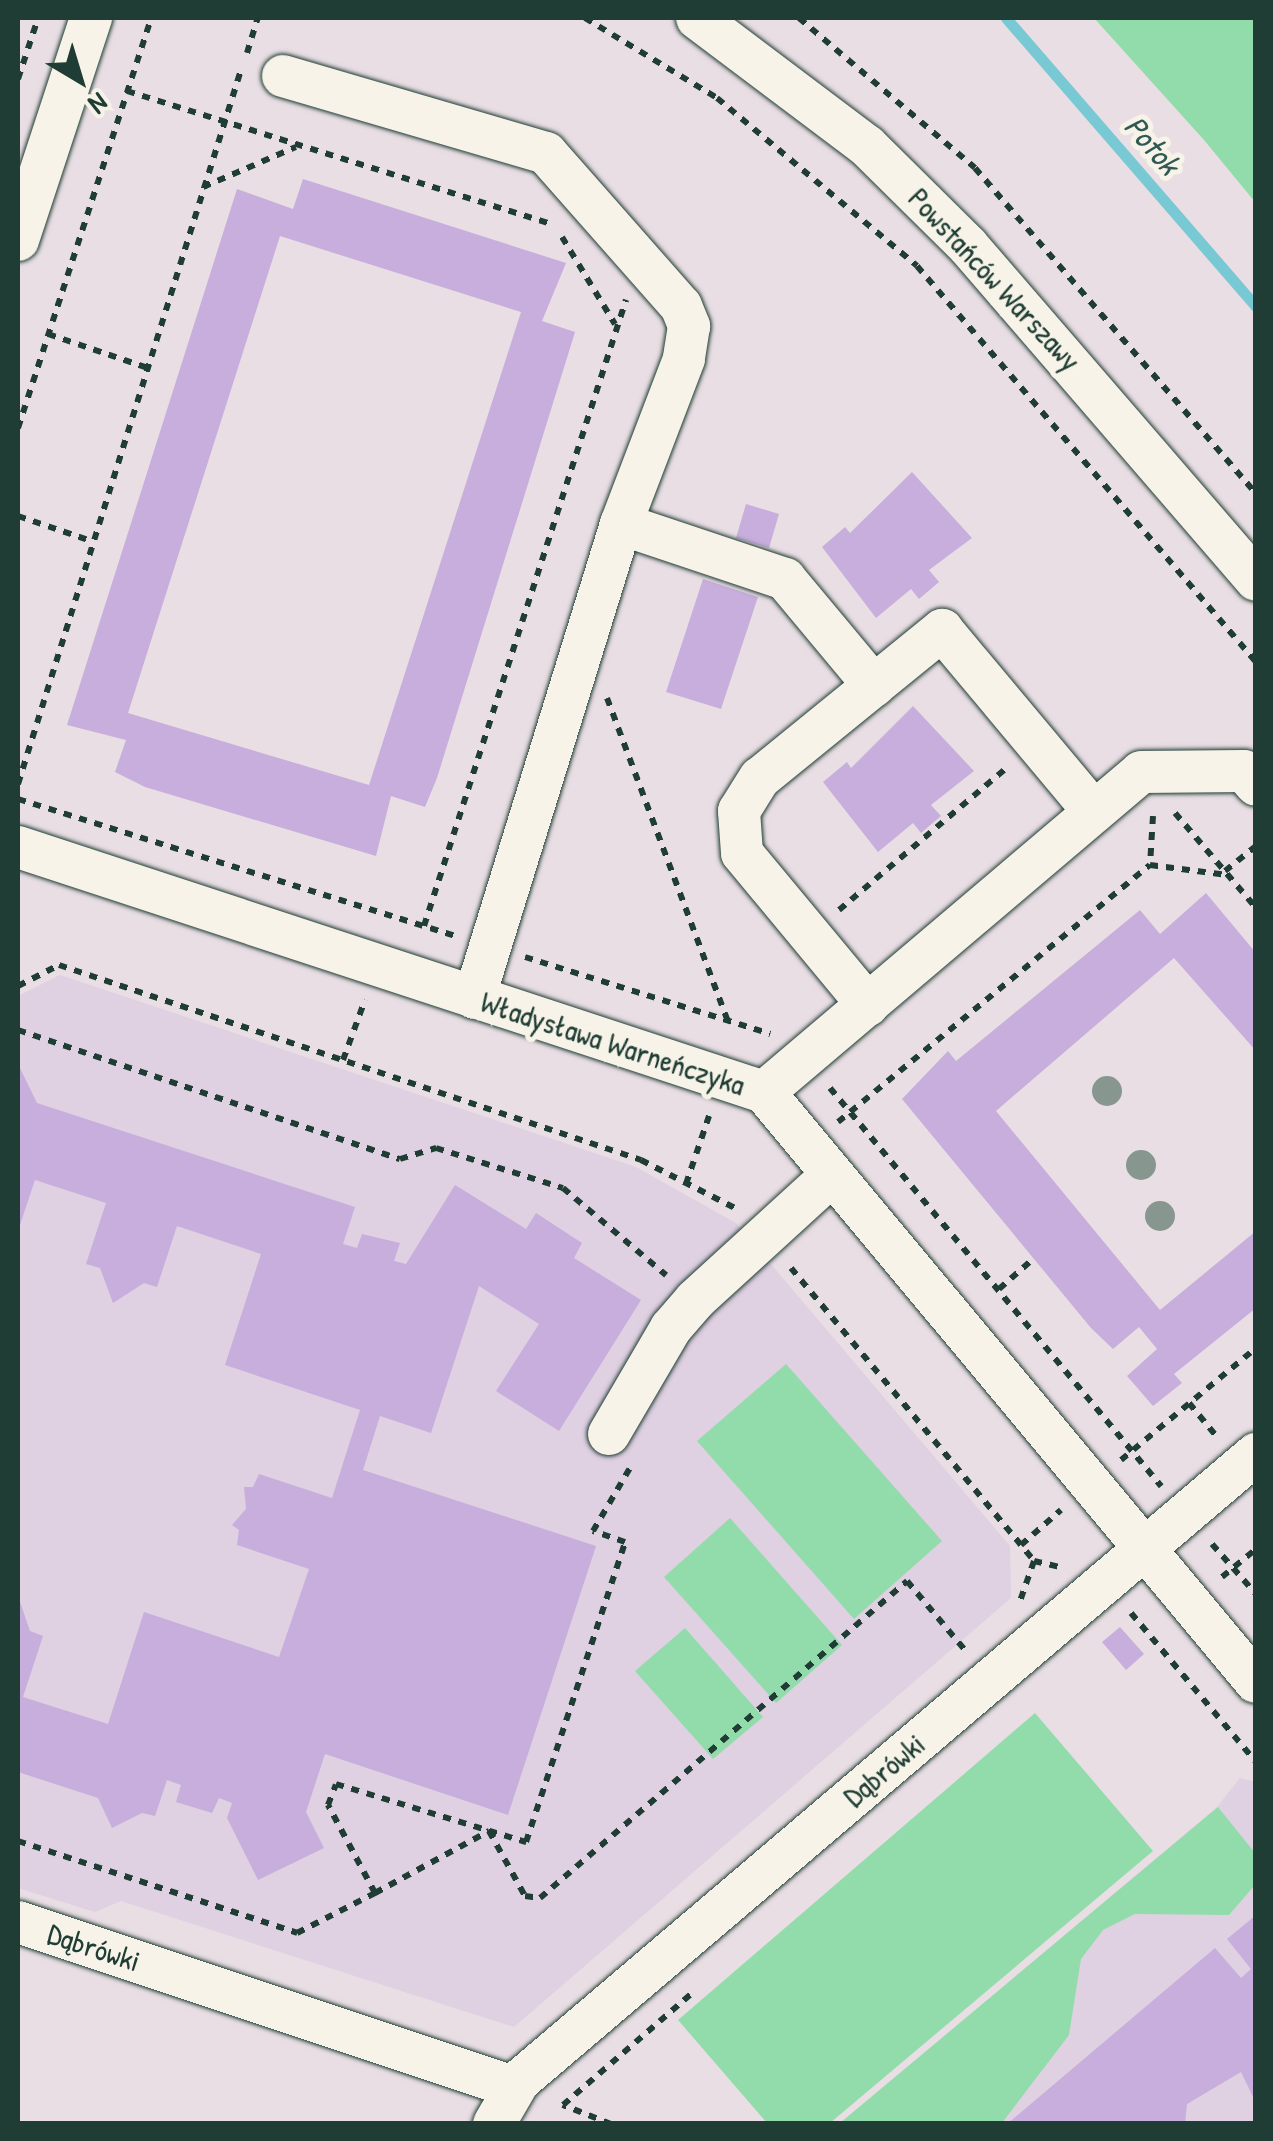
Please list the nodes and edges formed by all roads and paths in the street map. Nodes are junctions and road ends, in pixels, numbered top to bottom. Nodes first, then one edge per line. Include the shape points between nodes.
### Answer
1 (38, 18) edge
2 (91, 18) edge
3 (151, 18) edge
4 (258, 18) edge
5 (585, 18) edge
6 (696, 18) edge
7 (799, 18) edge
8 (284, 76) dead end
9 (18, 78) edge
10 (127, 90) junction
11 (223, 124) junction
12 (298, 146) junction
13 (204, 188) junction
14 (554, 224) junction
15 (18, 240) edge
16 (634, 253) junction
17 (616, 325) junction
18 (48, 334) junction
19 (148, 368) junction
20 (18, 428) edge
21 (1256, 494) edge
22 (18, 516) edge
23 (621, 524) junction
24 (91, 541) junction
25 (1256, 580) edge
26 (579, 662) junction
27 (1256, 662) edge
28 (874, 686) junction
29 (1036, 743) junction
30 (1148, 780) junction
31 (18, 784) edge
32 (1256, 784) edge
33 (18, 799) edge
34 (1094, 812) junction
35 (18, 846) edge
36 (1256, 846) edge
37 (1150, 866) junction
38 (1227, 874) junction
39 (1256, 908) edge
40 (424, 926) junction
41 (810, 935) junction
42 (492, 947) junction
43 (18, 986) edge
44 (474, 998) junction
45 (868, 1005) junction
46 (728, 1021) junction
47 (18, 1030) edge
48 (805, 1058) junction
49 (764, 1092) junction
50 (850, 1112) junction
51 (820, 1162) junction
52 (758, 1216) junction
53 (1034, 1259) dead end
54 (999, 1289) junction
55 (695, 1300) junction
56 (1256, 1348) edge
57 (625, 1442) joint
58 (1132, 1450) junction
59 (1256, 1454) edge
60 (1105, 1473) dead end
61 (1163, 1489) dead end
62 (1076, 1498) dead end
63 (1203, 1534) dead end
64 (1021, 1545) junction
65 (1256, 1549) edge
66 (1142, 1550) junction
67 (1233, 1568) junction
68 (1207, 1590) dead end
69 (1256, 1594) edge
70 (1118, 1601) dead end
71 (1006, 1614) dead end
72 (980, 1639) dead end
73 (967, 1651) junction
74 (952, 1664) dead end
75 (1256, 1682) edge
76 (1256, 1762) edge
77 (489, 1831) junction
78 (18, 1840) edge
79 (376, 1893) junction
80 (18, 1922) edge
81 (504, 2105) edge

1 - 9 path
2 - 15 street
3 - 10 path
4 - 11 path
5 - 27 path via 717,98 916,266
6 - 25 street, Powstańców Warszawy via 868,146 968,246
7 - 21 path via 975,168
8 - 16 street via 546,154
10 - 11 path
10 - 18 path
11 - 12 path
11 - 13 path
12 - 13 path
12 - 14 path
13 - 19 path
14 - 16 path
14 - 17 path
16 - 17 path
16 - 23 street via 681,306 688,326 684,359
17 - 40 path
18 - 19 path
18 - 20 path
19 - 24 path
22 - 24 path
23 - 26 street
23 - 28 street via 785,580
24 - 31 path
26 - 42 street
26 - 46 path via 620,719
28 - 29 street via 942,630
28 - 41 street via 760,778 739,811 742,853
29 - 34 street
29 - 41 path
30 - 32 street via 1244,771
30 - 34 street
30 - 37 path
30 - 38 path
33 - 40 path
34 - 45 street
35 - 44 street, Władysława Warneńczyka
36 - 38 path
37 - 38 path
37 - 50 path
38 - 39 path
40 - 42 path
41 - 45 street
42 - 44 street
42 - 46 path
43 - 52 path via 59,965 642,1160
44 - 49 street, Władysława Warneńczyka
45 - 48 street
46 - 48 path via 786,1039
47 - 55 path via 400,1159 436,1148 563,1188
48 - 49 street
48 - 50 path
49 - 51 street, Władysława Warneńczyka
50 - 51 path
50 - 54 path
51 - 52 street
51 - 66 street, Władysława Warneńczyka
52 - 55 street
52 - 64 path
53 - 54 path
54 - 58 path
55 - 57 street via 671,1328
56 - 58 path
57 - 77 path via 593,1531 626,1542 526,1842
58 - 60 path
58 - 61 path
59 - 66 street, Dąbrówki
62 - 64 path
63 - 67 path
64 - 71 path via 1034,1560 1020,1601
65 - 67 path
66 - 75 street, Władysława Warneńczyka
66 - 81 street, Dąbrówki
67 - 68 path
67 - 69 path
70 - 76 path
72 - 73 path
73 - 74 path
73 - 77 path via 906,1581 540,1898 524,1896
77 - 79 path
77 - 79 path via 336,1784 328,1805
78 - 79 path via 297,1932
80 - 81 street, Dąbrówki

